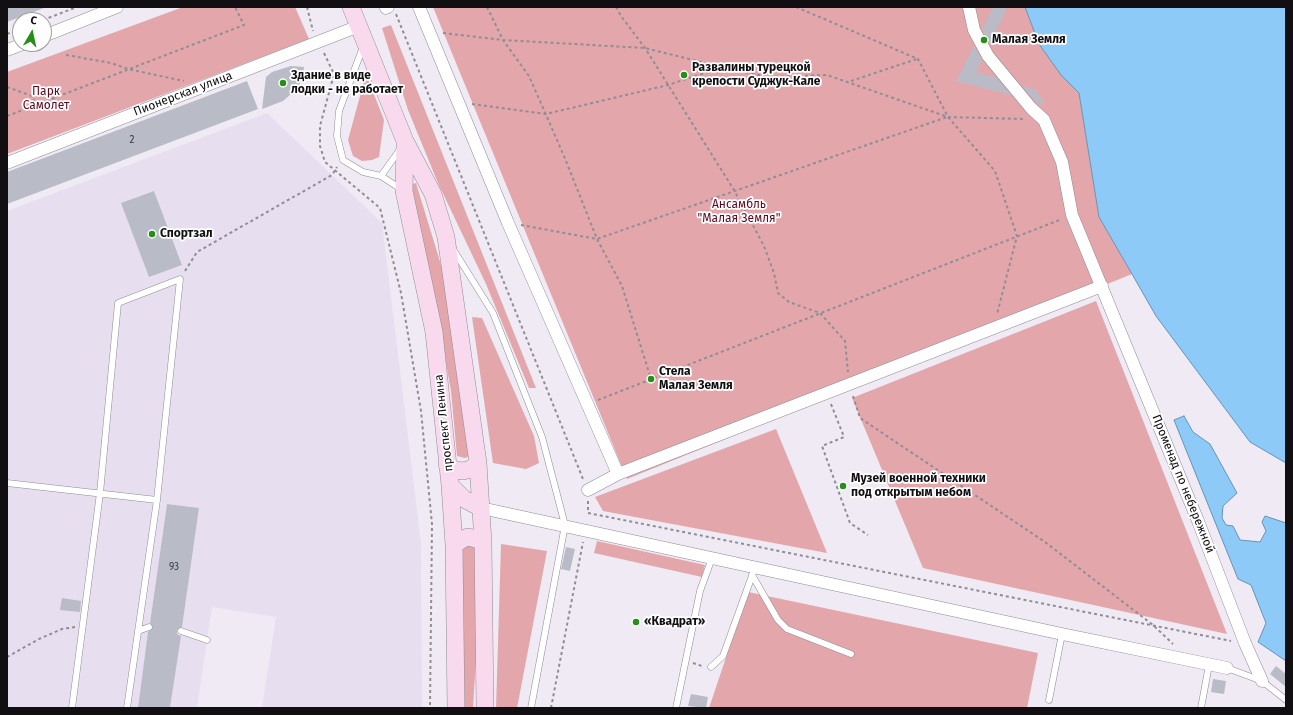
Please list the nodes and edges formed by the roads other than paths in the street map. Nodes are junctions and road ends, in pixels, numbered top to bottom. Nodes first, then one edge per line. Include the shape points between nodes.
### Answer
1 (117, 7) edge
2 (351, 7) edge
3 (419, 7) edge
4 (969, 7) edge
5 (52, 33) edge
6 (362, 34) junction
7 (405, 141) junction
8 (7, 163) edge
9 (380, 176) junction
10 (404, 191) junction
11 (446, 237) junction
12 (1102, 286) junction
13 (478, 463) junction
14 (448, 464) junction
15 (618, 474) junction
16 (7, 483) edge
17 (450, 485) junction
18 (588, 490) road end
19 (100, 493) junction
20 (157, 500) junction
21 (481, 508) junction
22 (454, 523) junction
23 (565, 525) junction
24 (483, 542) junction
25 (454, 545) junction
26 (712, 558) junction
27 (754, 571) junction
28 (149, 627) dead end
29 (138, 631) junction
30 (181, 631) dead end
31 (1062, 634) junction
32 (207, 640) dead end
33 (851, 654) dead end
34 (1209, 665) junction
35 (711, 668) dead end
36 (1227, 668) joint
37 (1262, 681) junction
38 (1049, 700) dead end
39 (1286, 700) edge
40 (72, 708) edge
41 (127, 708) edge
42 (456, 708) edge
43 (485, 708) edge
44 (531, 708) edge
45 (676, 708) edge
46 (1201, 708) edge

1 - 5 street
2 - 6 street, проспект Ленина
3 - 15 street via 508,223
4 - 12 street, Променад по небережной via 974,30 988,56 1044,120 1062,162 1072,215
6 - 7 street, проспект Ленина
6 - 8 street, Пионерская улица via 318,42
6 - 9 lane via 339,111 337,136 343,160 363,172
7 - 9 lane
7 - 10 street, проспект Ленина
7 - 11 street, проспект Ленина via 433,194
9 - 10 lane
10 - 14 street, проспект Ленина via 434,332
11 - 13 street, проспект Ленина
11 - 23 lane, проспект Ленина via 493,313 542,437
12 - 15 street
12 - 37 street, Променад по небережной
13 - 14 street via 472,469 463,471 454,470
13 - 21 street, проспект Ленина
14 - 17 street, проспект Ленина
15 - 18 street
16 - 19 lane
17 - 21 street via 464,499
17 - 22 street, проспект Ленина
19 - 20 lane
19 - 20 lane via 118,303 180,279
19 - 40 lane
20 - 29 lane
21 - 22 street via 465,510
21 - 23 street
21 - 24 street, проспект Ленина
22 - 25 street, проспект Ленина
23 - 26 street
23 - 44 lane
24 - 25 street via 476,538 468,538
24 - 43 street, проспект Ленина
25 - 42 street, проспект Ленина
26 - 27 street
26 - 45 lane via 700,591
27 - 31 street
27 - 33 lane via 778,620 787,629
27 - 35 lane via 723,656
28 - 29 lane
29 - 41 lane
30 - 32 lane
31 - 34 street
31 - 38 lane
34 - 36 street
34 - 46 lane
36 - 37 lane
37 - 39 lane

